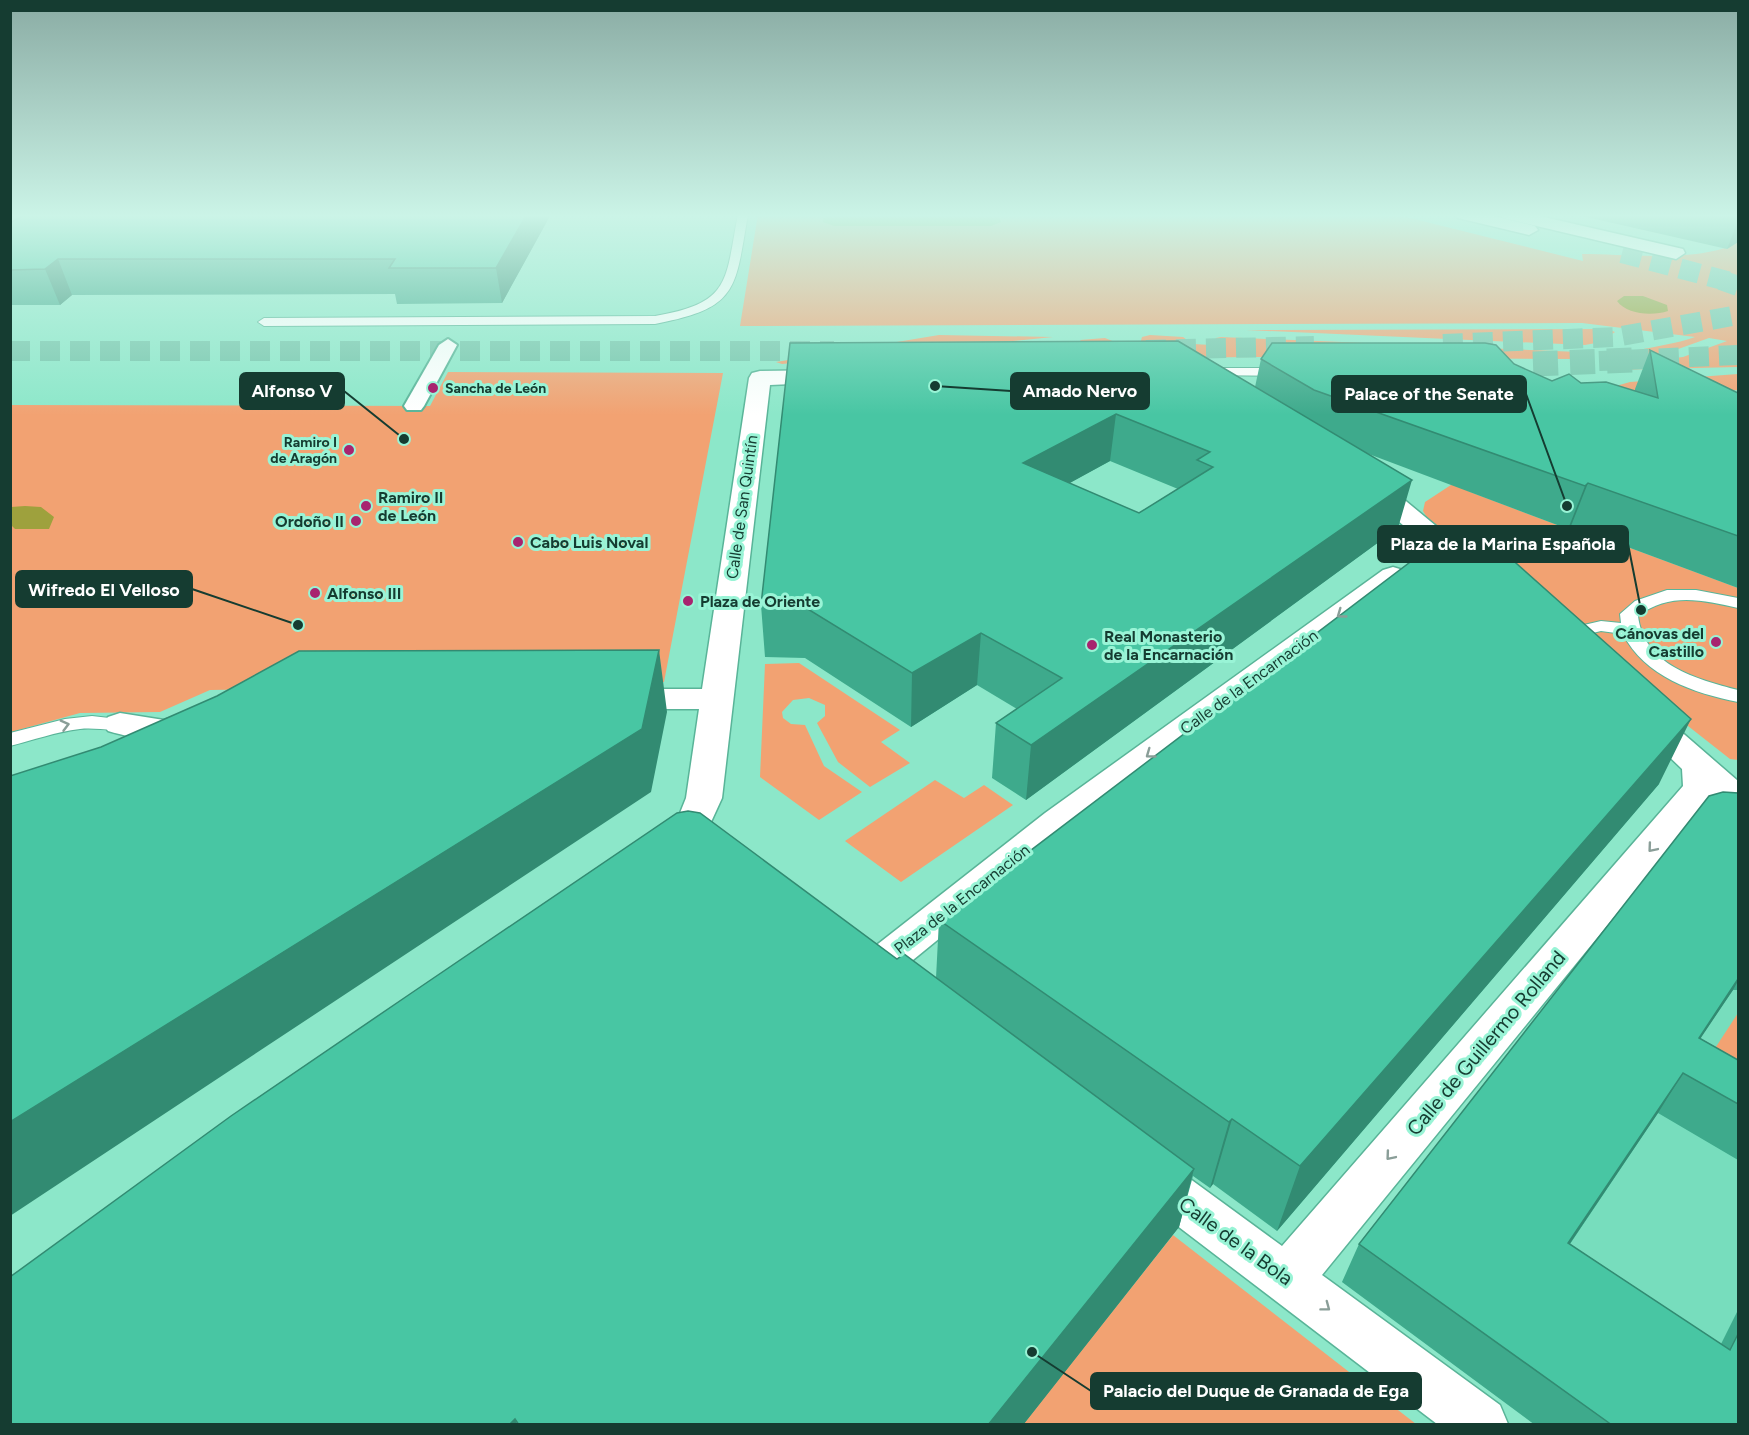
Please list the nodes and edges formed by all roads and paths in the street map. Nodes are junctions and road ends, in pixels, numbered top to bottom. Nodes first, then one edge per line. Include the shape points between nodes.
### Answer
1 (730, 281) edge
2 (264, 322) dead end
3 (448, 345) dead end
4 (1185, 372) joint
5 (1295, 372) edge
6 (856, 377) edge
7 (1230, 395) edge
8 (414, 406) dead end
9 (1348, 469) edge
10 (1440, 543) junction
11 (1492, 587) edge
12 (1738, 603) edge
13 (1628, 629) junction
14 (1544, 630) joint
15 (1580, 661) edge
16 (1738, 696) edge
17 (590, 699) edge
18 (716, 699) junction
19 (1625, 699) edge
20 (217, 712) edge
21 (123, 739) joint
22 (10, 740) edge
23 (1699, 765) junction
24 (1737, 802) edge
25 (1686, 808) junction
26 (1058, 822) joint
27 (663, 837) edge
28 (884, 965) edge
29 (1120, 1154) edge
30 (1287, 1278) junction
31 (1481, 1425) edge

1 - 2 lane via 728,289 712,304 673,317 643,320
3 - 8 street
4 - 5 lane
4 - 7 street
6 - 18 street, Calle de San Quintín via 760,378
9 - 10 street via 1377,488
10 - 11 street
10 -> 26 street, Calle de la Encarnación
12 - 13 lane via 1688,594 1661,596 1641,603 1629,614
13 - 14 lane via 1601,626
13 - 16 lane via 1636,645 1654,662 1709,689
14 - 15 street
17 - 18 street
18 - 27 street, Calle de San Quintín via 704,798 712,823
19 - 23 street
20 - 21 street via 168,731
22 -> 21 lane via 101,720
23 - 24 street
23 - 25 street, Calle de Guillermo Rolland via 1701,788
24 - 25 street
25 -> 30 street, Calle de Guillermo Rolland
26 - 28 street, Plaza de la Encarnación
29 - 30 street, Calle de la Bola
30 -> 31 street, Calle de la Bola

